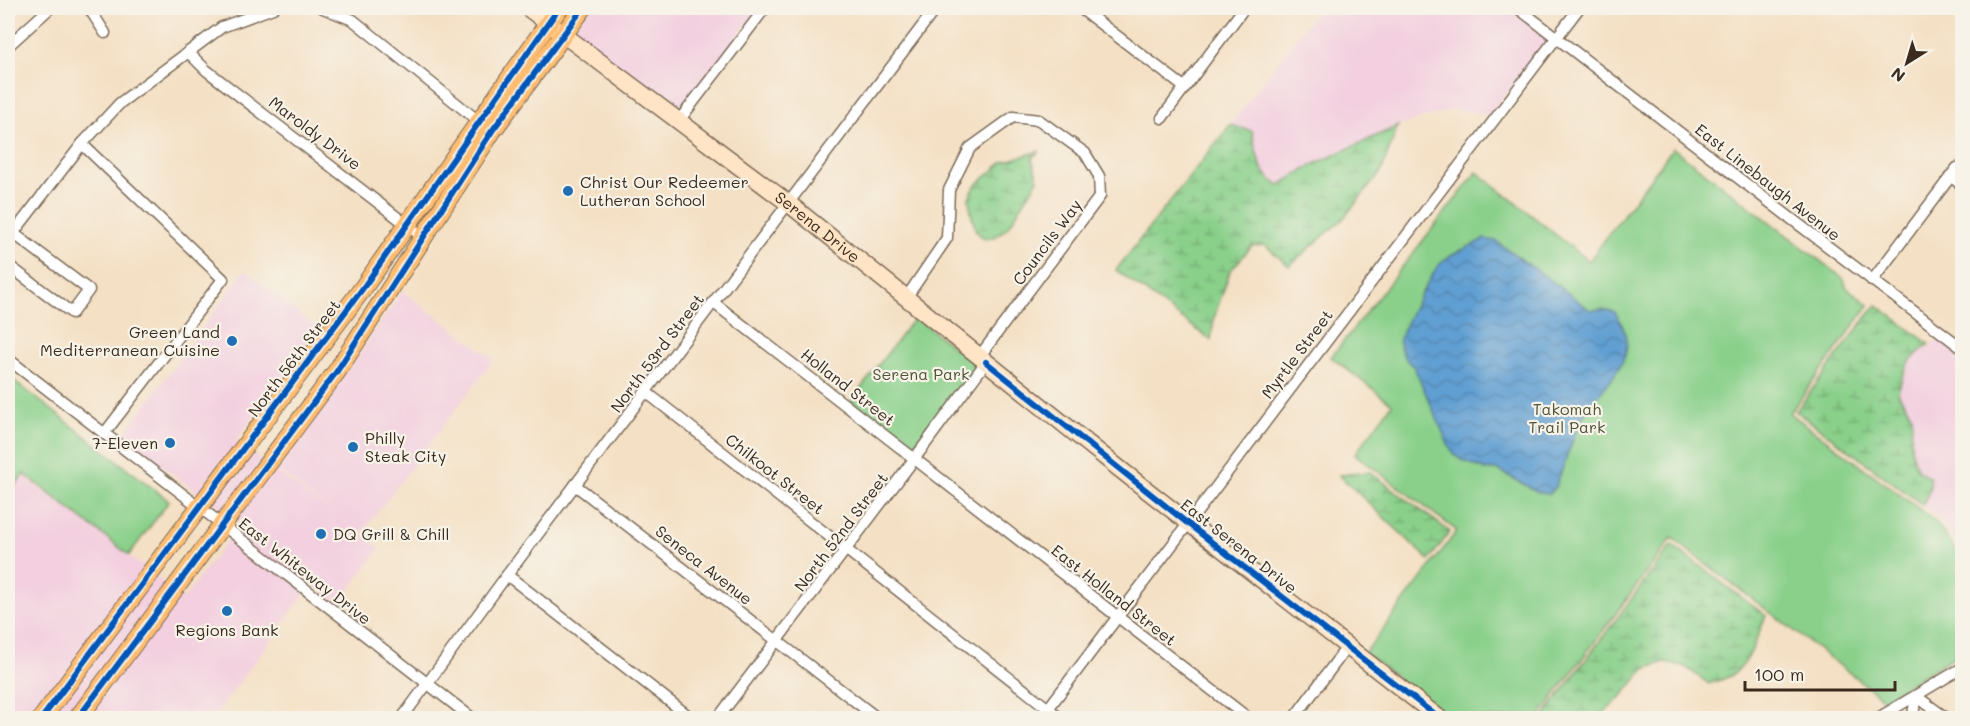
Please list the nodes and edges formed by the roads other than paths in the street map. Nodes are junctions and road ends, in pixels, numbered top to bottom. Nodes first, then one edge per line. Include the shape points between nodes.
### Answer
1 (50, 8) edge
2 (89, 8) edge
3 (273, 8) edge
4 (323, 8) edge
5 (528, 8) edge
6 (559, 8) edge
7 (583, 8) edge
8 (765, 8) edge
9 (936, 8) edge
10 (1080, 8) edge
11 (1102, 8) edge
12 (1244, 8) edge
13 (1518, 8) edge
14 (1579, 8) edge
15 (1094, 18) junction
16 (547, 23) junction
17 (105, 33) dead end
18 (563, 35) junction
19 (1557, 37) junction
20 (8, 46) edge
21 (188, 52) junction
22 (1184, 87) junction
23 (1162, 118) dead end
24 (678, 122) junction
25 (485, 126) junction
26 (82, 144) junction
27 (1962, 185) edge
28 (788, 203) junction
29 (408, 224) junction
30 (10, 237) edge
31 (424, 238) junction
32 (8, 265) edge
33 (1872, 281) junction
34 (906, 298) junction
35 (714, 303) junction
36 (1962, 348) edge
37 (8, 359) edge
38 (982, 359) junction
39 (646, 392) junction
40 (285, 393) junction
41 (1024, 394) joint
42 (308, 411) junction
43 (104, 434) junction
44 (915, 458) junction
45 (575, 485) junction
46 (962, 495) joint
47 (199, 509) junction
48 (1187, 523) junction
49 (222, 526) junction
50 (846, 549) junction
51 (507, 575) junction
52 (138, 590) junction
53 (125, 607) junction
54 (160, 609) junction
55 (1117, 616) junction
56 (148, 624) junction
57 (777, 640) junction
58 (1347, 647) junction
59 (1962, 668) edge
60 (428, 684) junction
61 (1916, 696) junction
62 (1044, 714) edge
63 (42, 718) edge
64 (78, 718) edge
65 (402, 718) edge
66 (472, 718) edge
67 (691, 718) edge
68 (718, 718) edge
69 (877, 718) edge
70 (1060, 718) edge
71 (1248, 718) edge
72 (1294, 718) edge
73 (1439, 718) edge
74 (1878, 718) edge
75 (1910, 718) edge
76 (1946, 718) edge

1 - 20 street
2 - 17 street
3 - 21 street via 222,27
4 - 25 street via 352,20
5 - 16 street, Serena Drive
6 - 16 main road, North 56th Street
7 - 18 main road, North 56th Street
8 - 24 street
9 - 28 street, North 53rd Street
10 - 15 street
11 - 15 street
12 - 22 street
13 - 19 street, East Linebaugh Avenue
14 - 19 street, Myrtle Street
15 - 22 street
16 - 18 street, Serena Drive
16 - 25 main road, North 56th Street
18 - 24 street, Serena Drive
18 - 25 main road, North 56th Street
19 - 33 street, East Linebaugh Avenue
19 - 48 street, Myrtle Street
21 - 26 street via 120,103
21 - 29 street, Maroldy Drive via 206,70
22 - 23 street
24 - 28 street, Serena Drive
25 - 29 main road, North 56th Street
25 - 31 main road, North 56th Street
26 - 30 street
26 - 43 street via 223,279
27 - 33 street via 1954,172
28 - 34 street, Serena Drive
28 - 35 street, North 53rd Street
29 - 31 street, Maroldy Drive
29 - 40 main road, North 56th Street
30 - 32 street via 89,291 72,313
31 - 42 main road, North 56th Street
33 - 36 street, East Linebaugh Avenue
34 - 38 street, Serena Drive
34 - 38 street, Councils Way via 947,237 949,190 970,148 1013,117 1039,120 1085,153 1099,176 1100,196
35 - 39 street, North 53rd Street
35 - 44 street, Holland Street
37 - 43 street, East Whiteway Drive
38 - 41 street, Serena Drive
38 - 44 street, North 52nd Street
39 - 45 street, North 53rd Street
39 - 50 street, Chilkoot Street
40 - 42 main road
40 - 47 main road, North 56th Street
41 - 48 street, East Serena Drive
42 - 49 main road, North 56th Street
43 - 47 street, East Whiteway Drive
44 - 46 street, Holland Street
44 - 50 street, North 52nd Street
45 - 51 street, North 53rd Street
45 - 57 street, Seneca Avenue
46 - 55 street, East Holland Street
47 - 49 street, East Whiteway Drive
47 - 52 main road, North 56th Street
48 - 55 street, Myrtle Street
48 - 58 street, East Serena Drive
49 - 54 main road, North 56th Street
49 - 60 street, East Whiteway Drive
50 - 57 street, North 52nd Street
50 - 62 street, Chilkoot Street
51 - 60 street, North 53rd Street
51 - 67 street
52 - 53 main road, North 56th Street
52 - 54 main road
53 - 56 main road
53 - 63 main road, North 56th Street
54 - 56 main road, North 56th Street
55 - 62 street, Myrtle Street
55 - 71 street, East Holland Street
56 - 64 main road, North 56th Street
57 - 68 street, North 52nd Street
57 - 69 street, Seneca Avenue
58 - 72 street
58 - 73 street, East Serena Drive
59 - 61 street
60 - 65 street, North 53rd Street
60 - 66 street, East Whiteway Drive
61 - 74 street
61 - 75 street
61 - 76 street
62 - 70 street, Chilkoot Street

